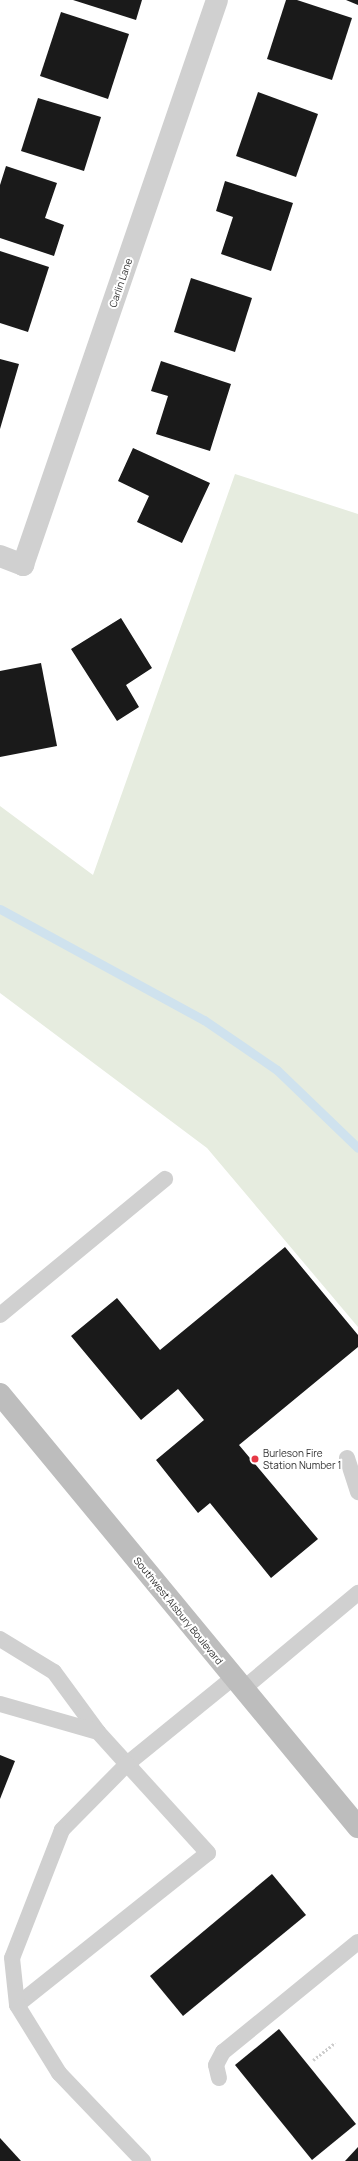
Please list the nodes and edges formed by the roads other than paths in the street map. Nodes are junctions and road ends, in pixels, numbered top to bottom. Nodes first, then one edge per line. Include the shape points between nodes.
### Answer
1 (216, 0) edge
2 (0, 556) edge
3 (165, 1179) dead end
4 (0, 1315) edge
5 (0, 1394) edge
6 (347, 1458) dead end
7 (358, 1492) edge
8 (358, 1593) edge
9 (0, 1639) edge
10 (238, 1683) junction
11 (0, 1704) edge
12 (98, 1732) junction
13 (127, 1764) junction
14 (358, 1827) edge
15 (358, 1942) edge
16 (17, 2005) junction
17 (219, 2078) dead end
18 (143, 2161) edge

1 - 2 street, Carlin Lane via 23,565
3 - 4 lane
5 - 10 main road, Southwest Alsbury Boulevard
6 - 7 lane
8 - 10 lane
9 - 12 lane via 54,1672
10 - 13 lane
10 - 14 main road, Southwest Alsbury Boulevard
11 - 12 lane
12 - 13 lane
13 - 16 lane via 62,1830 12,1958
13 - 16 lane via 208,1853
15 - 17 lane via 223,2052 216,2064
16 - 18 lane via 59,2073

